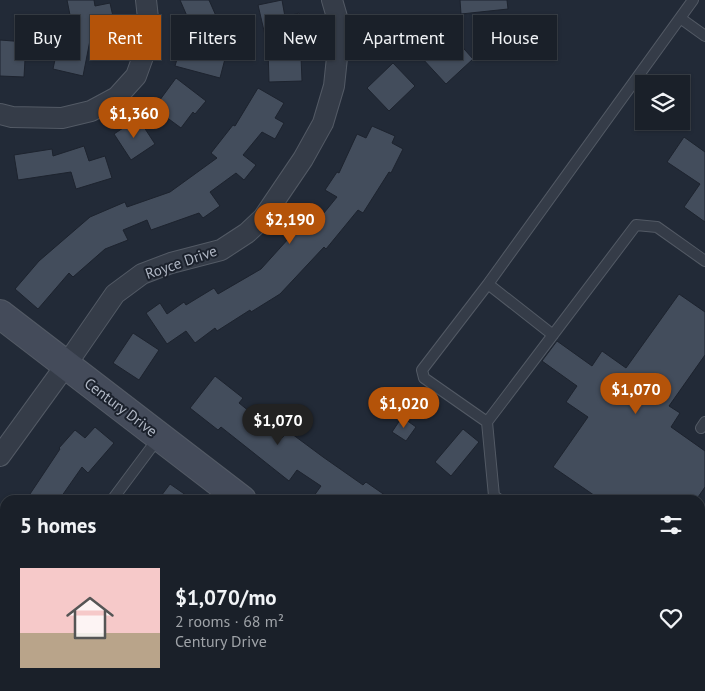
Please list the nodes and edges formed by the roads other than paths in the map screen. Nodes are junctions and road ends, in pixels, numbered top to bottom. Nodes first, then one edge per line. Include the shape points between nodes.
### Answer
1 (146, 0) edge
2 (332, 0) edge
3 (694, 0) edge
4 (680, 18) junction
5 (705, 36) edge
6 (0, 114) edge
7 (705, 261) edge
8 (488, 284) junction
9 (0, 314) edge
10 (553, 335) junction
11 (66, 365) junction
12 (488, 422) junction
13 (159, 436) junction
14 (0, 456) edge
15 (116, 495) edge
16 (236, 495) edge
17 (494, 495) edge

1 - 6 street via 148,43 136,76 117,97 91,111 62,118
2 - 11 street, Royce Drive via 339,24 338,48 334,86 323,123 263,218 247,234 221,250 142,274 115,294
3 - 4 lane
4 - 5 lane
4 - 8 lane
7 - 10 lane via 657,226 636,225
8 - 10 lane
8 - 12 lane via 422,370 424,378
9 - 11 main road, Century Drive
10 - 12 lane
11 - 13 main road, Century Drive
11 - 14 street, Royce Drive
12 - 17 lane
13 - 15 lane
13 - 16 main road, Century Drive

